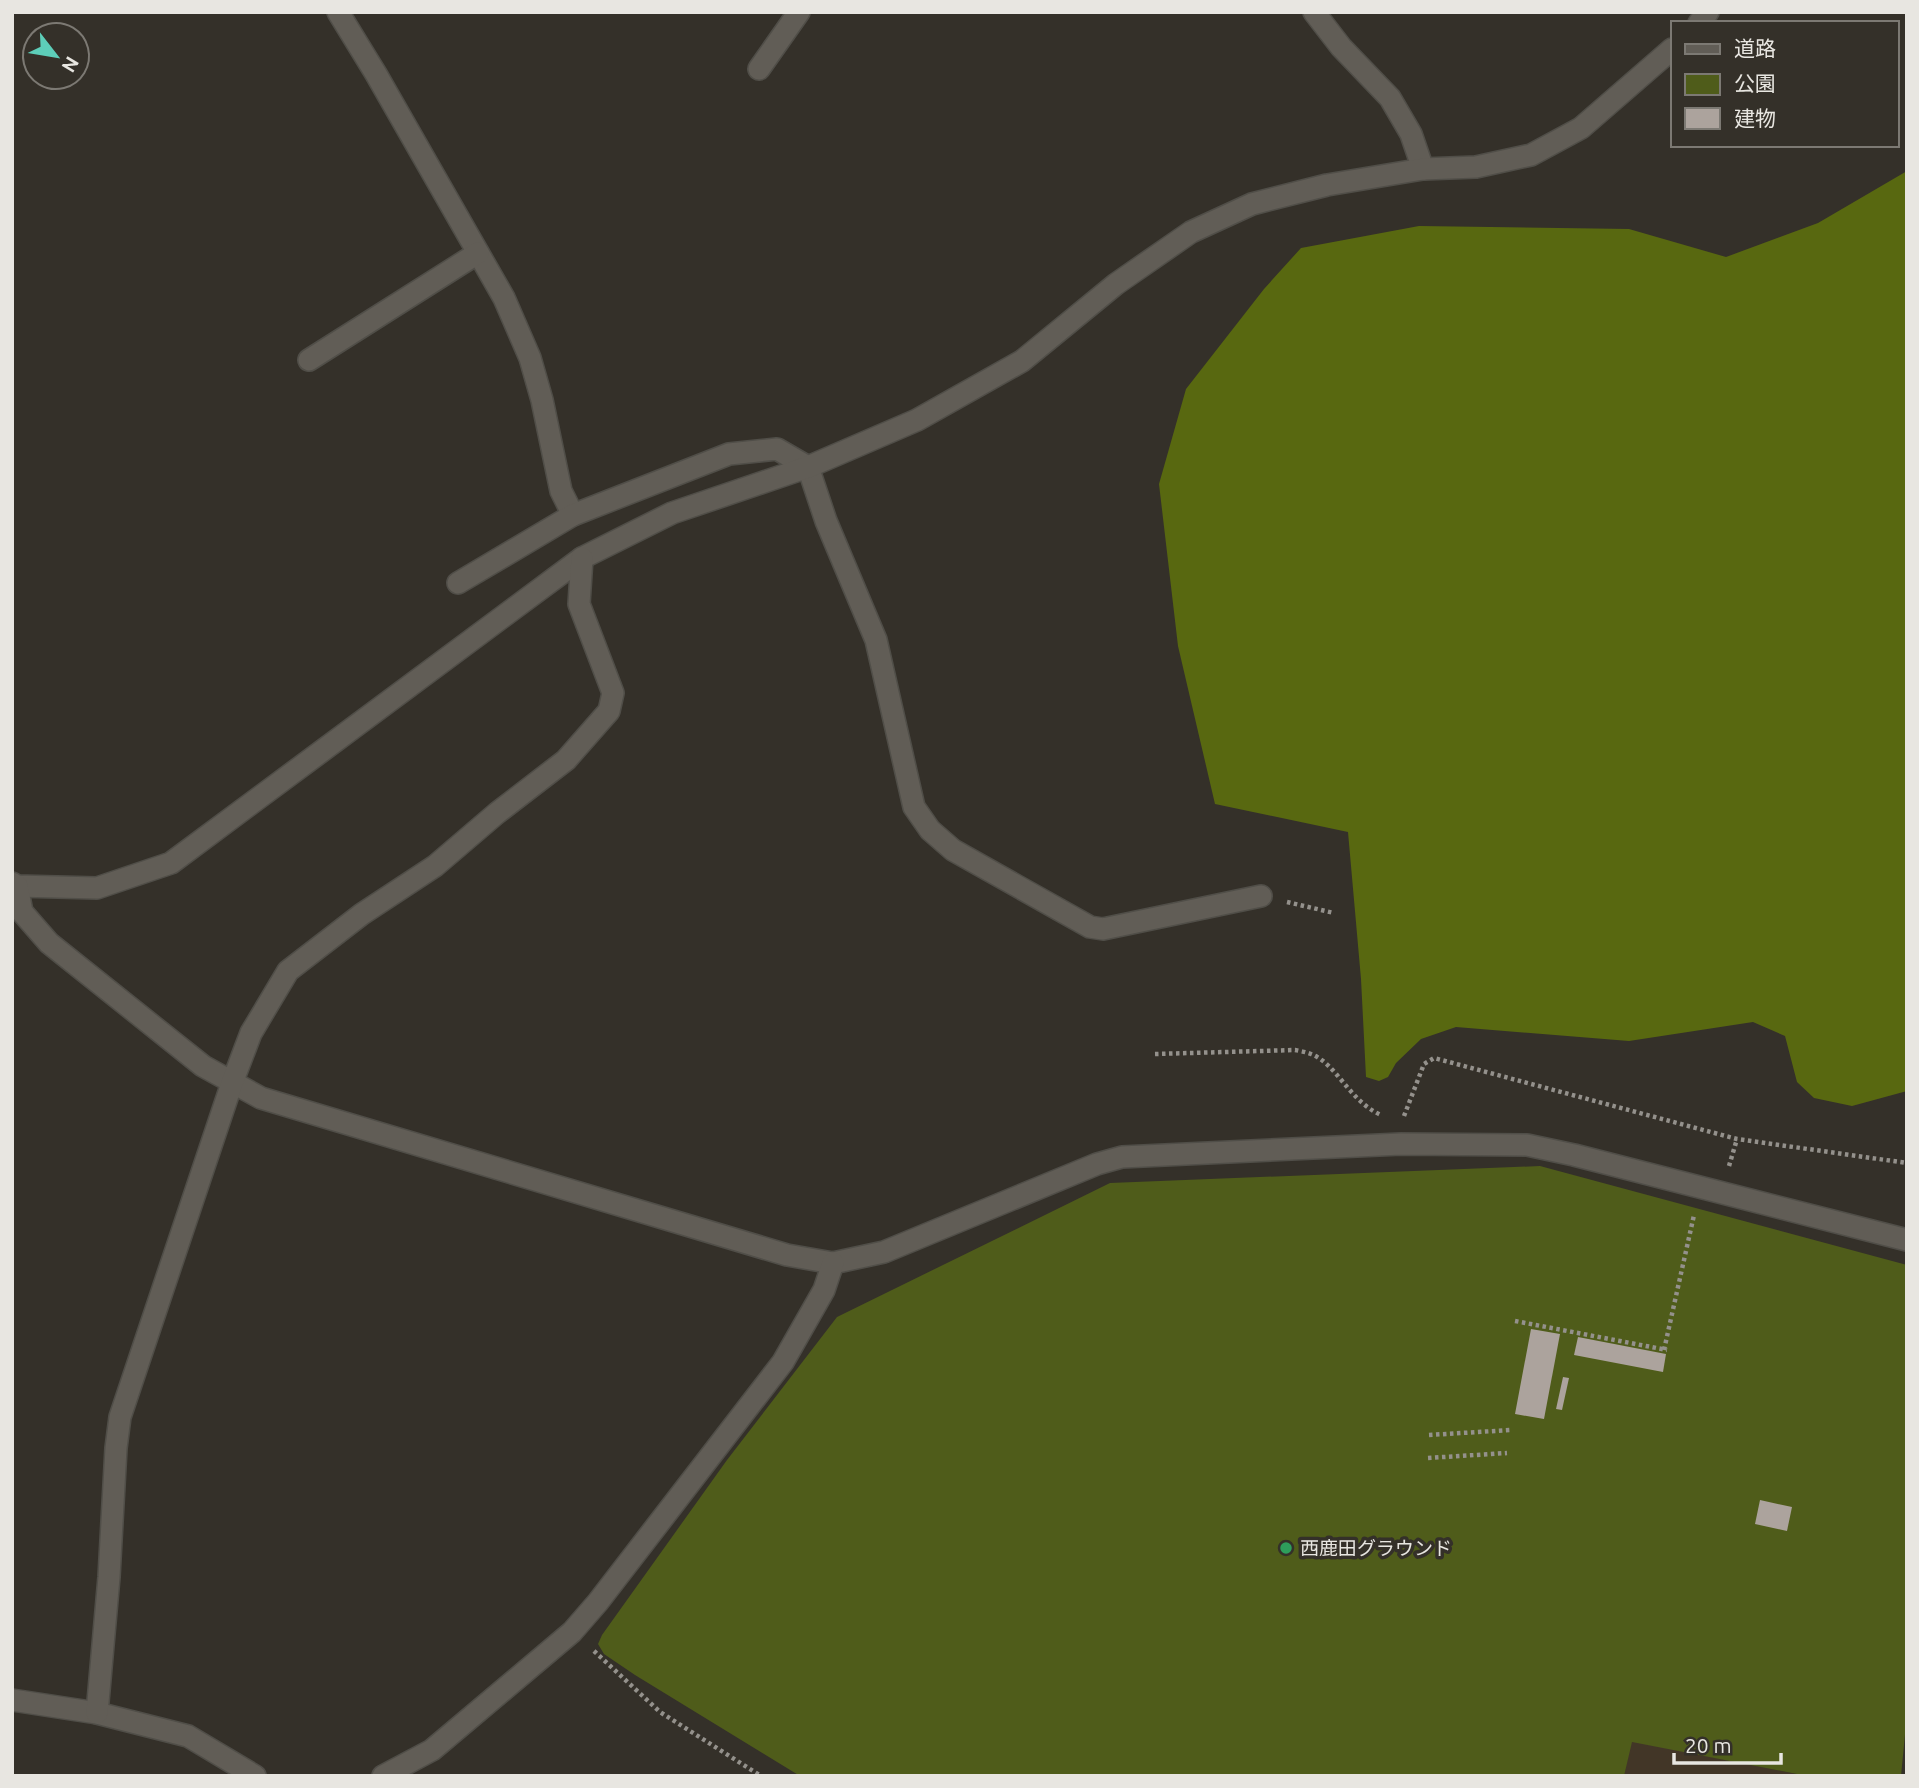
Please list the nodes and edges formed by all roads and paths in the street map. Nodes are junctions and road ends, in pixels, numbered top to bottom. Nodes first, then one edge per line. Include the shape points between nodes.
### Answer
1 (338, 12) edge
2 (799, 12) edge
3 (1314, 12) edge
4 (1671, 50) edge
5 (759, 69) dead end
6 (1423, 169) junction
7 (478, 253) junction
8 (309, 360) dead end
9 (808, 467) junction
10 (573, 515) junction
11 (582, 558) junction
12 (458, 583) dead end
13 (15, 884) edge
14 (1261, 896) joint
15 (1334, 913) dead end
16 (1155, 1054) dead end
17 (232, 1083) junction
18 (1401, 1134) junction
19 (1907, 1163) edge
20 (1694, 1214) dead end
21 (1907, 1240) edge
22 (833, 1263) junction
23 (1515, 1321) dead end
24 (1511, 1430) dead end
25 (1429, 1435) dead end
26 (1507, 1453) dead end
27 (1428, 1458) dead end
28 (572, 1632) junction
29 (12, 1700) edge
30 (97, 1713) junction
31 (255, 1776) edge
32 (383, 1776) edge
33 (761, 1776) edge

1 - 7 street
2 - 5 street
3 - 6 street via 1340,47 1390,98 1411,134
4 - 6 street via 1581,128 1531,155 1476,167
6 - 9 street via 1327,185 1252,204 1191,232 1116,284 1022,361 917,420
7 - 8 street
7 - 10 street via 530,358 561,491
9 - 10 street via 777,449 729,454
9 - 11 street via 672,513
9 - 14 street via 876,640 914,807 930,830 953,850 1090,927 1103,929
10 - 12 street
11 - 13 street via 171,863 97,888
11 - 17 street via 579,604 613,693 609,710 566,760 435,866 288,971 251,1033
13 - 17 street via 22,912 49,943 202,1066
14 - 15 path
16 - 18 path via 1295,1050 1312,1054 1329,1066 1354,1097
17 - 22 street via 261,1098 787,1255
17 - 30 street via 120,1417
18 - 19 path via 1419,1073 1434,1058 1737,1139
18 - 21 street via 1527,1145
18 - 22 street via 1122,1157 884,1252
20 - 23 path via 1665,1350
22 - 28 street via 824,1290 783,1362
24 - 25 path
26 - 27 path
28 - 32 street via 432,1749
28 - 33 path via 660,1712
29 - 30 street
30 - 31 street via 188,1736

